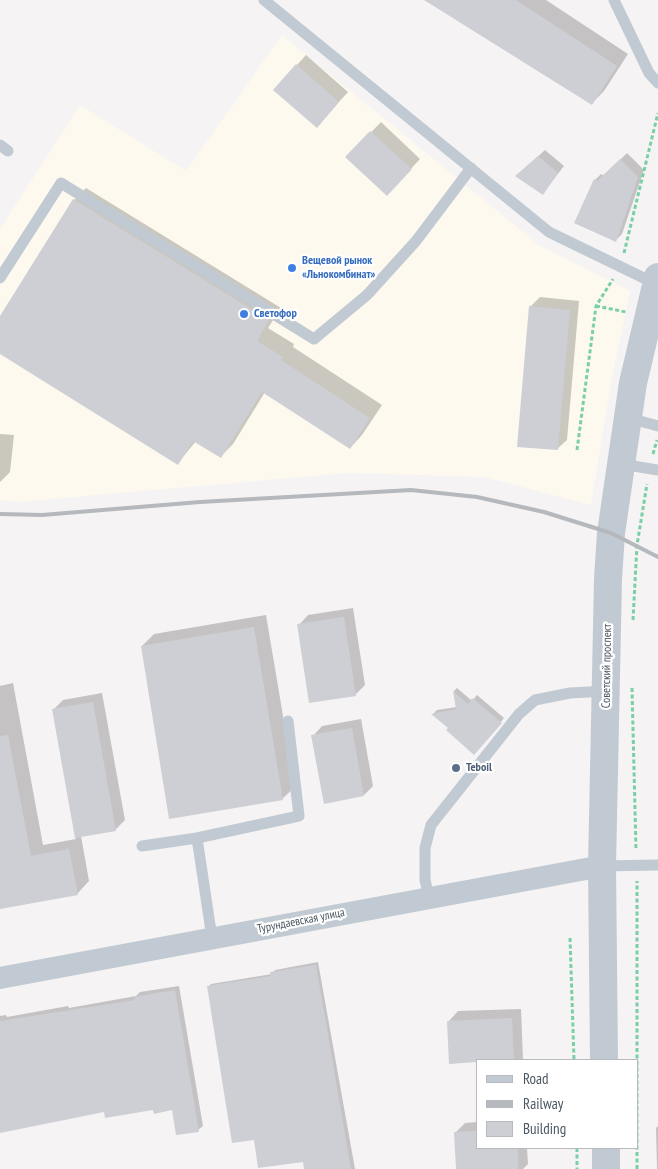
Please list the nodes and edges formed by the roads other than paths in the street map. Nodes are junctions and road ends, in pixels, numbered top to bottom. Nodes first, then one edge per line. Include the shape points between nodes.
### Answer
1 (264, 0) edge
2 (614, 0) edge
3 (658, 83) edge
4 (471, 168) junction
5 (0, 278) edge
6 (657, 280) edge
7 (629, 418) junction
8 (658, 426) edge
9 (621, 464) junction
10 (654, 469) edge
11 (606, 691) junction
12 (288, 721) dead end
13 (197, 838) junction
14 (142, 846) dead end
15 (658, 865) edge
16 (602, 866) junction
17 (429, 897) junction
18 (212, 938) junction
19 (0, 978) edge
20 (604, 1059) edge
21 (606, 1149) edge
22 (606, 1169) edge

1 - 4 lane
2 - 3 lane via 649,73
4 - 5 lane via 416,241 368,295 314,339 61,183
4 - 6 lane via 549,232
6 - 7 street, Советский проспект via 633,383
7 - 8 lane
7 - 9 street, Советский проспект
9 - 10 lane
9 - 11 street, Советский проспект via 611,533
11 - 16 street, Советский проспект
11 - 17 lane via 570,693 536,700 519,714 431,825 425,848 425,880
12 - 13 lane via 299,816
13 - 14 lane
13 - 18 lane
15 - 16 lane
16 - 17 street, Турундаевская улица
16 - 20 street, Советский проспект
17 - 18 street, Турундаевская улица
18 - 19 street, Турундаевская улица
21 - 22 street

